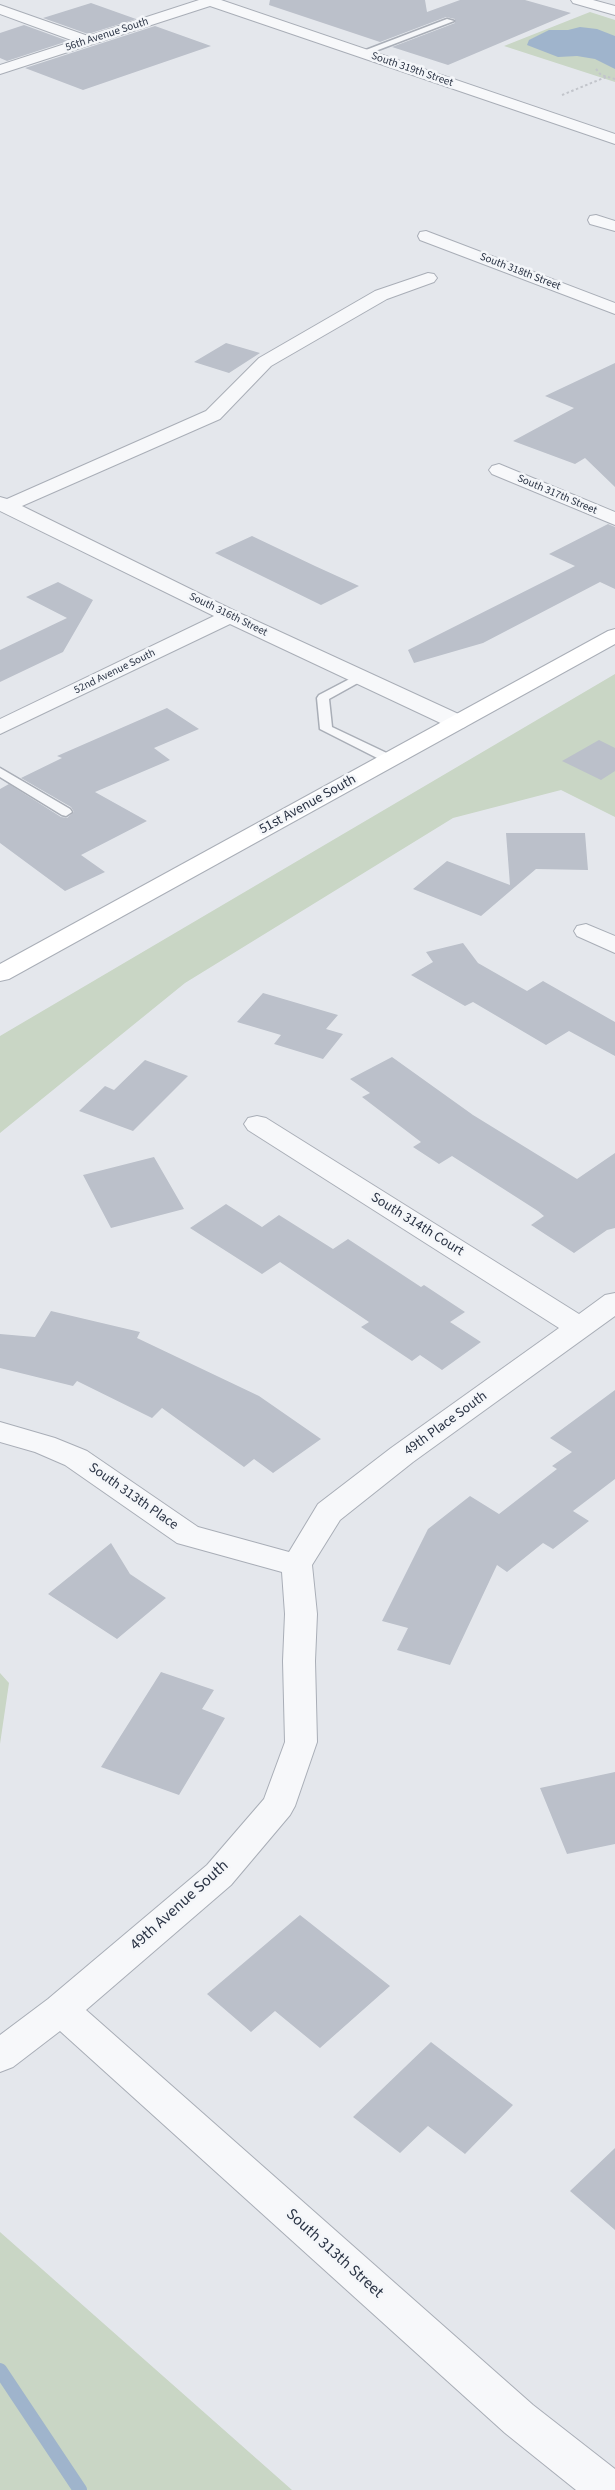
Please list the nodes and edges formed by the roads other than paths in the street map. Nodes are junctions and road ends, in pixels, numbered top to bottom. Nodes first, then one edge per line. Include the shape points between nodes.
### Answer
1 (212, 0) edge
2 (578, 0) edge
3 (0, 9) edge
4 (615, 11) edge
5 (450, 21) dead end
6 (87, 42) junction
7 (362, 53) junction
8 (0, 70) edge
9 (615, 139) edge
10 (596, 220) dead end
11 (615, 226) edge
12 (426, 236) dead end
13 (428, 278) dead end
14 (614, 308) edge
15 (499, 470) dead end
16 (4, 504) edge
17 (615, 519) edge
18 (230, 616) junction
19 (615, 635) edge
20 (361, 677) junction
21 (457, 722) junction
22 (0, 727) edge
23 (390, 759) junction
24 (0, 772) edge
25 (66, 812) dead end
26 (586, 931) dead end
27 (615, 946) edge
28 (0, 974) edge
29 (257, 1124) dead end
30 (615, 1302) edge
31 (578, 1327) junction
32 (0, 1432) edge
33 (297, 1565) junction
34 (61, 2010) junction
35 (0, 2056) edge
36 (612, 2490) edge

1 - 6 street, 56th Avenue South
1 - 7 street, South 319th Street
2 - 4 street
3 - 6 street
5 - 7 lane
6 - 8 street, 56th Avenue South
7 - 9 street, South 319th Street
10 - 11 street
12 - 14 street, South 318th Street
13 - 16 street via 381,295 265,362 212,415
15 - 17 street, South 317th Street
16 - 18 street, South 316th Street
18 - 20 street, South 316th Street
18 - 22 street, 52nd Avenue South
19 - 21 main road, 51st Avenue South
20 - 21 street, South 316th Street
20 - 23 lane via 323,698 326,729
21 - 23 main road, 51st Avenue South
23 - 28 main road, 51st Avenue South
24 - 25 lane
26 - 27 street
29 - 31 street, South 314th Court
30 - 31 street, 49th Place South
31 - 33 street, 49th Place South via 329,1512
32 - 33 street, South 313th Place via 76,1458 188,1535
33 - 34 street, 49th Avenue South via 301,1614 298,1661 300,1742 278,1806 219,1874
34 - 35 street, 49th Avenue South
34 - 36 street, South 313th Street via 519,2418

